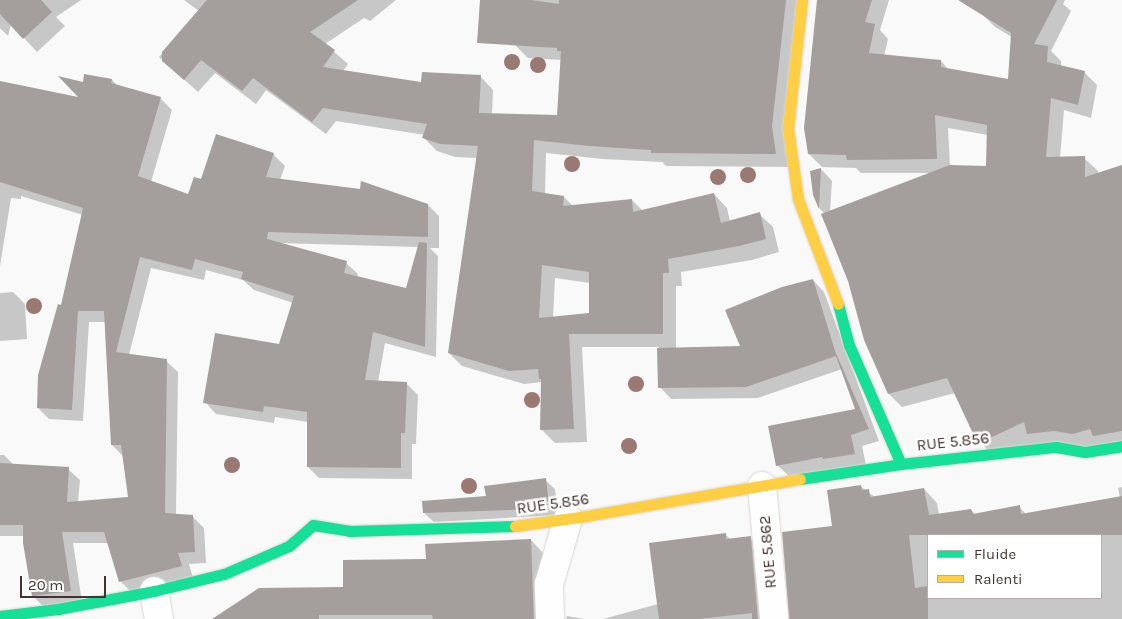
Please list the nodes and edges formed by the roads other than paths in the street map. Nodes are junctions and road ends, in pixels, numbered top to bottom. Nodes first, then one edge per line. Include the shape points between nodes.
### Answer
1 (802, 0) edge
2 (1122, 446) edge
3 (901, 464) junction
4 (762, 486) junction
5 (568, 519) junction
6 (154, 591) junction
7 (0, 616) edge
8 (159, 619) edge
9 (550, 619) edge
10 (774, 619) edge

1 - 3 street via 788,128 798,199 833,287 850,345
2 - 3 street, RUE 5.856 via 1086,452 1056,448
3 - 4 street, RUE 5.856
4 - 5 street, RUE 5.856
4 - 10 street, RUE 5.862
5 - 6 street, RUE 5.856 via 512,526 397,531 349,531 313,525 289,546 224,574
5 - 9 street via 549,584
6 - 7 street, RUE 5.856
6 - 8 street

